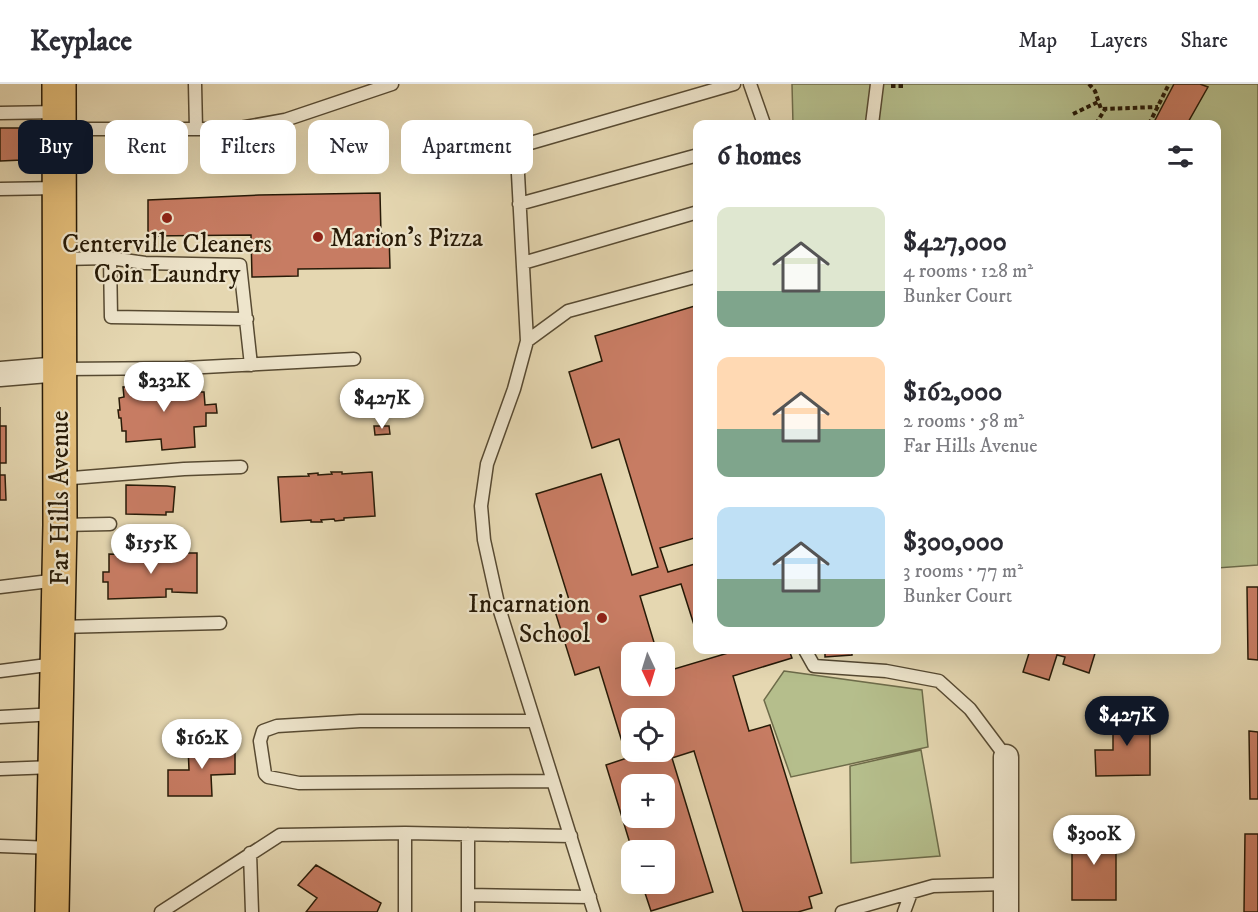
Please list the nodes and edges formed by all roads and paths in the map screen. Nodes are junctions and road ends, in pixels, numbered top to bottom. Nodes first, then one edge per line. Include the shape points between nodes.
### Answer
1 (195, 84) edge
2 (392, 84) edge
3 (734, 84) edge
4 (750, 84) edge
5 (877, 84) edge
6 (889, 84) edge
7 (903, 84) edge
8 (1089, 84) edge
9 (1169, 84) edge
10 (1098, 102) junction
11 (1158, 107) junction
12 (59, 108) edge
13 (1105, 109) junction
14 (0, 113) edge
15 (1073, 114) dead end
16 (763, 120) edge
17 (872, 120) edge
18 (1098, 120) edge
19 (1151, 120) edge
20 (196, 129) junction
21 (693, 156) edge
22 (59, 188) junction
23 (0, 189) edge
24 (519, 204) junction
25 (693, 213) edge
26 (110, 258) junction
27 (59, 259) junction
28 (523, 263) junction
29 (693, 277) edge
30 (247, 319) junction
31 (527, 341) junction
32 (354, 359) dead end
33 (251, 365) junction
34 (60, 369) junction
35 (0, 374) edge
36 (241, 467) dead end
37 (60, 479) junction
38 (110, 524) dead end
39 (60, 525) junction
40 (59, 580) junction
41 (0, 587) edge
42 (220, 623) dead end
43 (58, 627) junction
44 (807, 654) edge
45 (57, 664) junction
46 (0, 671) edge
47 (57, 714) junction
48 (0, 717) edge
49 (534, 721) junction
50 (1006, 757) joint
51 (56, 767) junction
52 (0, 769) edge
53 (553, 782) junction
54 (405, 832) junction
55 (468, 834) junction
56 (571, 836) junction
57 (0, 846) edge
58 (54, 848) junction
59 (250, 853) junction
60 (1005, 884) junction
61 (911, 893) junction
62 (468, 895) junction
63 (590, 897) junction
64 (52, 912) edge
65 (161, 912) edge
66 (252, 912) edge
67 (405, 912) edge
68 (468, 912) edge
69 (594, 912) edge
70 (842, 912) edge
71 (904, 912) edge
72 (1006, 912) edge

1 - 20 lane
2 - 20 lane via 285,120 234,129
3 - 24 lane via 527,144 521,153 518,174
4 - 16 lane
5 - 17 lane
6 - 7 path
8 - 10 path
9 - 11 path
10 - 13 path
10 - 15 path
11 - 13 path
11 - 19 path
12 - 14 lane
12 - 20 lane
12 - 22 main road, Far Hills Avenue
13 - 18 path
21 - 24 lane
22 - 23 lane
22 - 27 main road, Far Hills Avenue
24 - 28 lane
25 - 28 lane
26 - 27 lane
26 - 30 lane via 145,263 240,265
26 - 30 lane via 111,317
27 - 34 main road, Far Hills Avenue
28 - 31 lane
29 - 31 lane via 568,311
30 - 33 lane
31 - 49 lane via 487,464 481,506 499,608
32 - 33 lane
33 - 34 lane
34 - 35 street
34 - 37 main road, Far Hills Avenue
36 - 37 lane
37 - 39 main road, Far Hills Avenue
38 - 39 lane
39 - 40 main road, Far Hills Avenue
40 - 41 lane
40 - 43 main road, Far Hills Avenue
42 - 43 lane
43 - 45 main road, Far Hills Avenue
44 - 50 lane via 814,666 886,671 939,681 970,708
45 - 46 lane
45 - 47 main road, Far Hills Avenue
47 - 48 lane
47 - 51 main road, Far Hills Avenue
49 - 53 lane
49 - 53 lane via 360,721 278,726 263,731 260,741 265,774 299,783
50 - 60 street
51 - 52 lane
51 - 58 main road, Far Hills Avenue
53 - 56 lane
54 - 55 lane
54 - 59 lane via 280,835
54 - 67 lane
55 - 56 lane
55 - 62 lane
56 - 63 lane
57 - 58 lane
58 - 64 main road, Far Hills Avenue
59 - 65 lane
59 - 66 lane
60 - 61 lane via 933,886
60 - 72 street
61 - 70 lane
61 - 71 lane
62 - 63 lane
62 - 68 lane
63 - 69 lane

